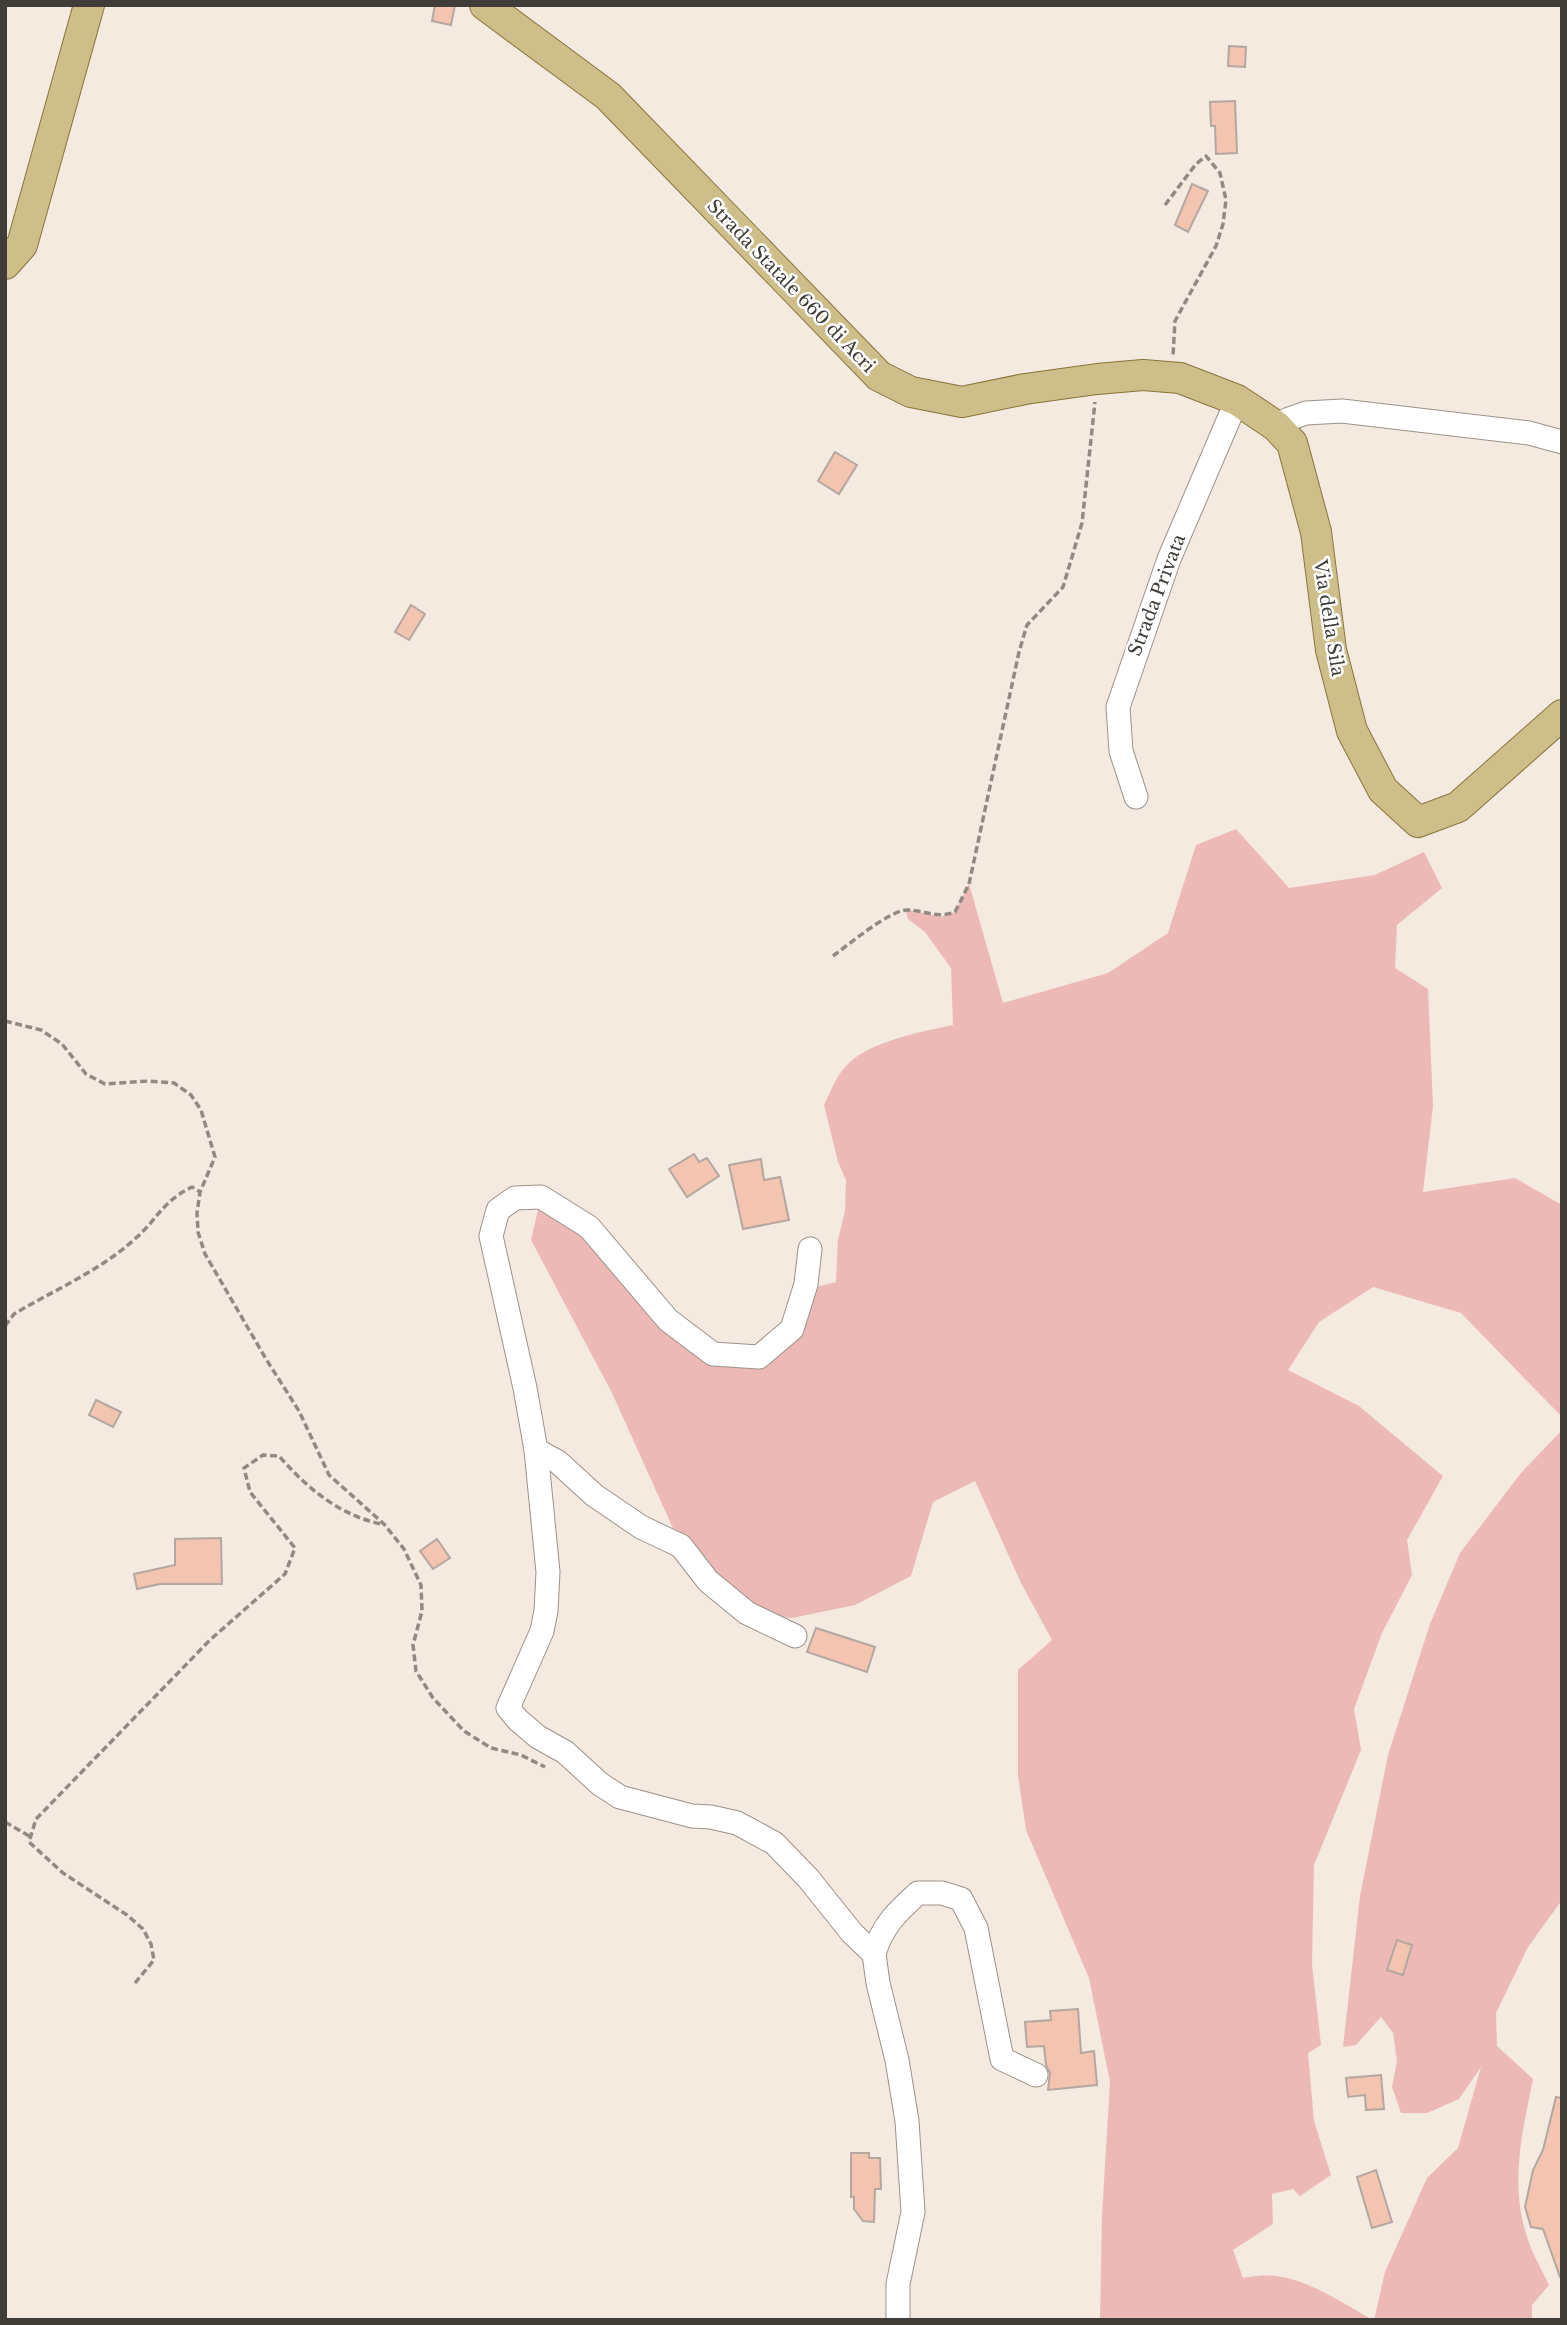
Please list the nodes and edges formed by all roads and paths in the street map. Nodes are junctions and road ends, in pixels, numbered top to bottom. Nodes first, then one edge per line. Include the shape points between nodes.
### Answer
1 (89, 5) edge
2 (485, 5) edge
3 (1165, 205) dead end
4 (5, 264) edge
5 (1180, 378) junction
6 (1097, 379) junction
7 (1237, 400) junction
8 (1276, 426) junction
9 (1562, 442) edge
10 (1562, 715) edge
11 (1136, 797) dead end
12 (834, 956) dead end
13 (5, 1021) edge
14 (200, 1192) junction
15 (810, 1249) dead end
16 (5, 1325) edge
17 (536, 1450) junction
18 (384, 1524) junction
19 (795, 1636) dead end
20 (551, 1769) dead end
21 (5, 1822) edge
22 (31, 1837) junction
23 (874, 1954) junction
24 (135, 1983) dead end
25 (1036, 2076) dead end
26 (898, 2320) edge

1 - 4 main road via 22,245
2 - 6 main road, Strada Statale 660 di Acri via 608,96 879,376 911,392 962,402
3 - 5 path via 1206,156 1220,173 1226,200 1216,246 1175,321 1173,355
5 - 6 main road, Strada Statale 660 di Acri
5 - 7 main road, Strada Statale 660 di Acri
6 - 12 path via 1082,523 1063,587 1027,625 1018,652 969,884 955,912 941,917 905,909
7 - 8 main road, Strada Statale 660 di Acri
7 - 11 street, Strada Privata via 1170,559 1118,707 1121,751
8 - 9 street via 1306,413 1342,411 1529,433
8 - 10 main road, Via della Sila via 1292,443 1316,532 1331,650 1352,731 1383,790 1418,822 1458,807
13 - 14 path via 41,1030 62,1044 86,1074 105,1083 174,1083 191,1095 201,1110 215,1157
14 - 16 path via 192,1187 179,1194 137,1237 14,1314
14 - 18 path via 198,1231 205,1254 299,1411 329,1475
15 - 17 street via 806,1284 792,1329 759,1357 713,1354 668,1320 589,1227 541,1197 515,1198 498,1210 491,1236
17 - 19 street via 558,1462 593,1495 681,1546 708,1581 747,1613
17 - 23 street via 548,1572 547,1611 508,1708 538,1737 565,1752 620,1797 737,1823 774,1843
18 - 20 path via 404,1549 421,1585 422,1611 413,1645 416,1671 433,1698 464,1731 491,1748
18 - 22 path via 338,1508 300,1480 279,1456 263,1455 244,1468 250,1492 295,1548 285,1574 209,1640 56,1797 36,1819
21 - 22 path
22 - 24 path via 29,1842 63,1873 143,1929 154,1960
23 - 25 street via 879,1936 918,1893 942,1892 961,1899 975,1928 1002,2059
23 - 26 street via 897,2060 909,2147 913,2212 898,2284

